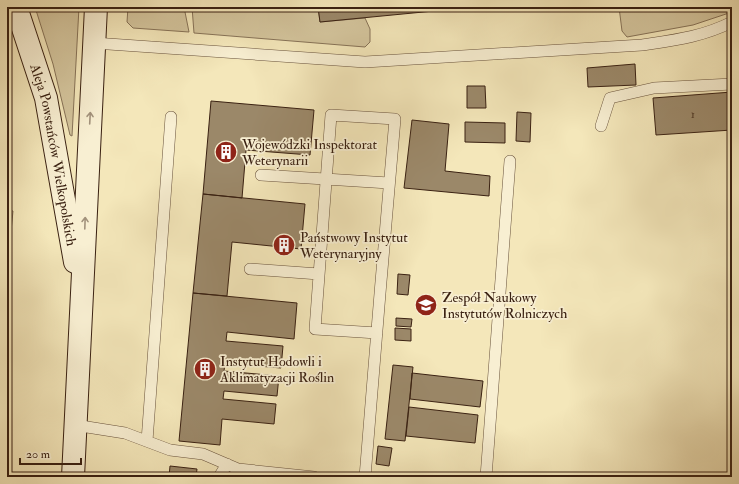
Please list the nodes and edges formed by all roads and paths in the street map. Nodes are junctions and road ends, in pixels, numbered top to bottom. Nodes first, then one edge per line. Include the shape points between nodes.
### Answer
1 (16, 7) edge
2 (96, 7) edge
3 (732, 22) edge
4 (94, 43) junction
5 (732, 84) edge
6 (171, 117) dead end
7 (601, 126) dead end
8 (510, 161) dead end
9 (261, 175) dead end
10 (326, 179) junction
11 (389, 183) junction
12 (250, 269) dead end
13 (319, 274) junction
14 (82, 304) junction
15 (377, 332) junction
16 (77, 424) junction
17 (147, 441) junction
18 (227, 464) junction
19 (73, 477) edge
20 (219, 477) edge
21 (314, 477) edge
22 (365, 477) edge
23 (486, 477) edge

1 - 14 street, Aleja Powstańców Wielkopolskich via 46,98
2 - 4 street, Aleja Powstańców Wielkopolskich
3 - 4 lane via 714,31 680,40 642,45 364,62
14 -> 4 street, Aleja Powstańców Wielkopolskich
5 - 7 lane via 654,88 610,98
6 - 17 lane
8 - 23 lane
9 - 10 lane
10 - 11 lane
10 - 11 lane via 332,114 395,119
10 - 13 lane
11 - 15 lane
12 - 13 lane
13 - 15 lane via 315,329
14 - 16 street, Aleja Powstańców Wielkopolskich
15 - 22 lane
16 - 17 lane via 125,433
16 - 19 street, Aleja Powstańców Wielkopolskich
17 - 18 lane via 170,450 203,454
18 - 20 lane
18 - 21 lane via 238,469

